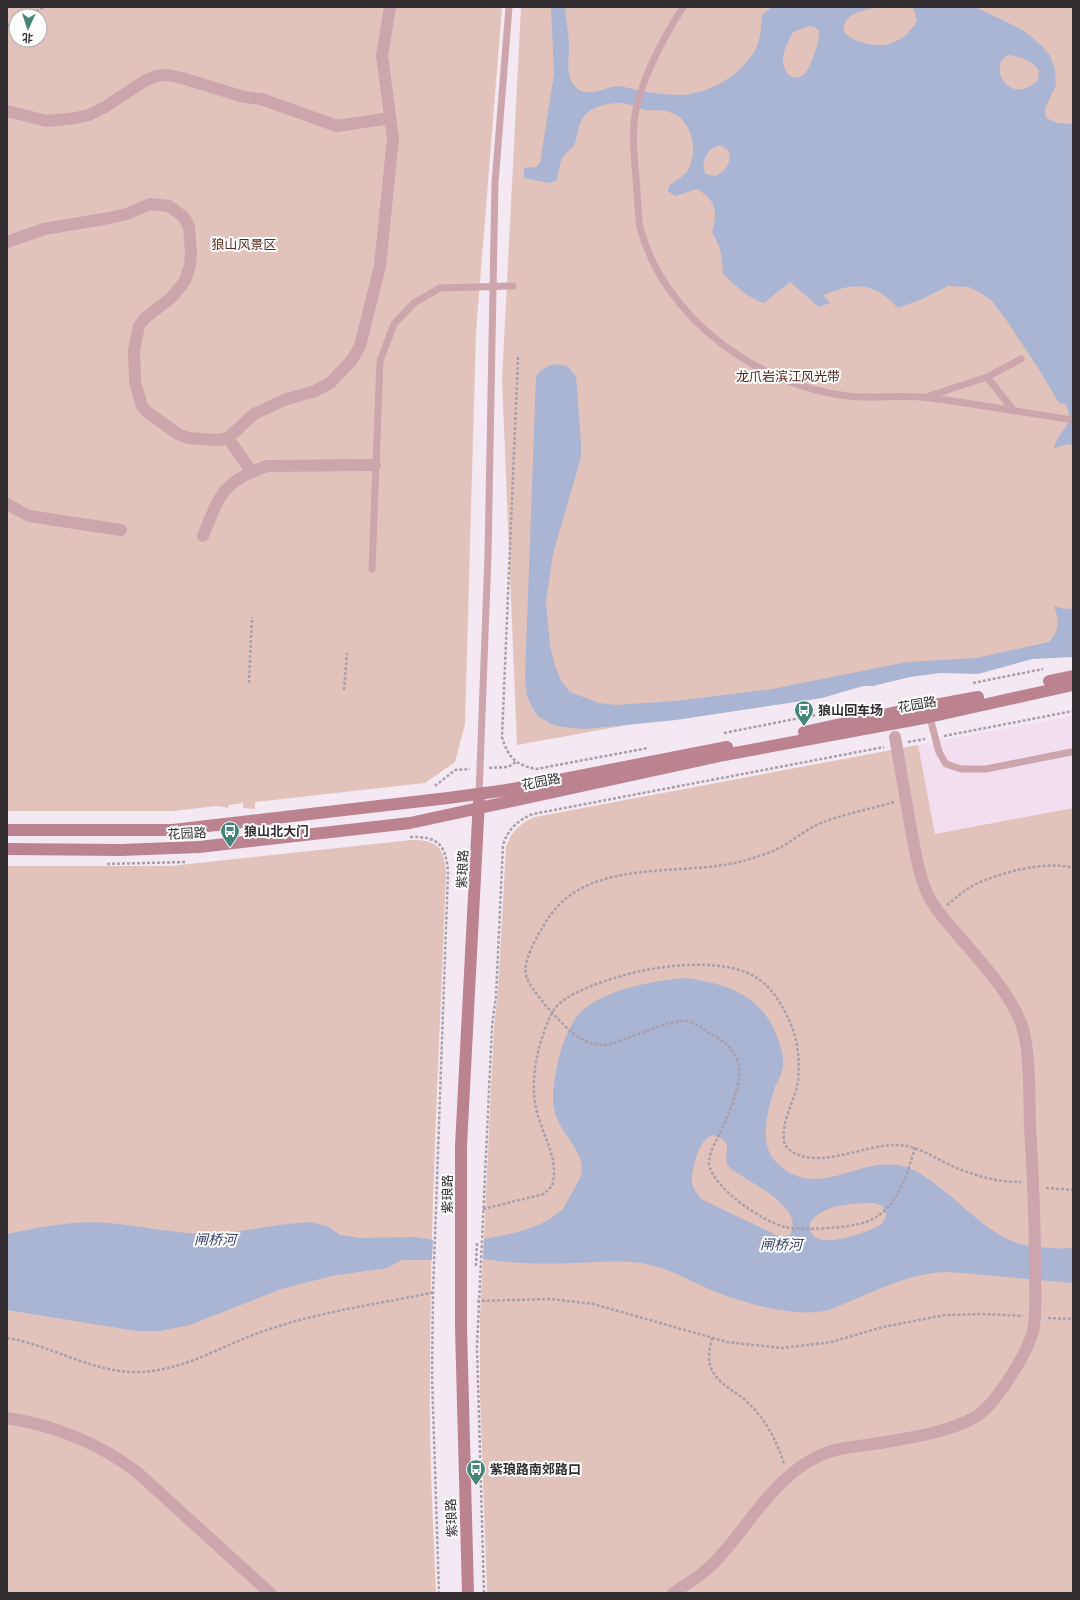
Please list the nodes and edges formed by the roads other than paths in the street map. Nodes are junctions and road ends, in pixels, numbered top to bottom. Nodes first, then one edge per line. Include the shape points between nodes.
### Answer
1 (390, 7) edge
2 (509, 7) edge
3 (683, 7) edge
4 (7, 111) edge
5 (390, 118) junction
6 (7, 242) edge
7 (493, 286) junction
8 (513, 286) dead end
9 (1021, 359) dead end
10 (987, 377) junction
11 (927, 397) junction
12 (1014, 411) junction
13 (1073, 420) edge
14 (228, 438) junction
15 (375, 465) junction
16 (252, 471) junction
17 (7, 504) edge
18 (121, 530) dead end
19 (203, 536) dead end
20 (372, 569) dead end
21 (1073, 676) edge
22 (1073, 684) edge
23 (928, 712) junction
24 (898, 741) road end
25 (1071, 752) dead end
26 (479, 795) junction
27 (479, 808) junction
28 (7, 830) edge
29 (7, 849) edge
30 (7, 1418) edge
31 (270, 1593) edge
32 (468, 1593) edge
33 (673, 1593) edge

1 - 5 street via 382,56
2 - 7 lane via 495,183
3 - 11 lane via 644,82 635,115 634,135 640,225 657,267 672,292 708,334 758,368 814,390 848,396
4 - 5 street via 47,121 76,118 105,107 146,80 168,75 262,99 337,126
5 - 14 street via 392,157 380,266 360,346 352,360 330,382 315,391 284,400 254,414
6 - 14 street via 44,229 122,215 150,204 169,206 177,210 189,227 190,265 180,289 151,312 139,326 134,351 135,382 147,412 178,434 188,438
7 - 8 lane
7 - 15 lane via 440,288 414,302 394,324 380,361
7 - 26 lane via 488,555
9 - 10 lane
10 - 11 lane
10 - 12 lane
11 - 12 lane
12 - 13 lane
14 - 16 street
15 - 16 street via 267,466
15 - 20 lane
16 - 19 street via 234,480 223,492
17 - 18 street via 29,516
21 - 23 main road, 花园路
22 - 23 main road, 花园路
23 - 25 lane via 939,752 946,764 961,769 986,769
23 - 26 main road, 花园路
23 - 27 main road, 花园路
24 - 33 street via 919,868 930,899 1007,997 1020,1019 1023,1030 1035,1228 1035,1302 1029,1344 1000,1392 984,1411 974,1418 927,1434 829,1450 806,1463 770,1495 712,1566
26 - 27 main road, 紫琅路
26 - 28 main road, 花园路 via 173,830
27 - 29 main road, 花园路 via 410,823 199,847 121,850
27 - 32 main road, 紫琅路 via 461,1146 461,1335
30 - 31 street via 61,1432 118,1458 138,1473

